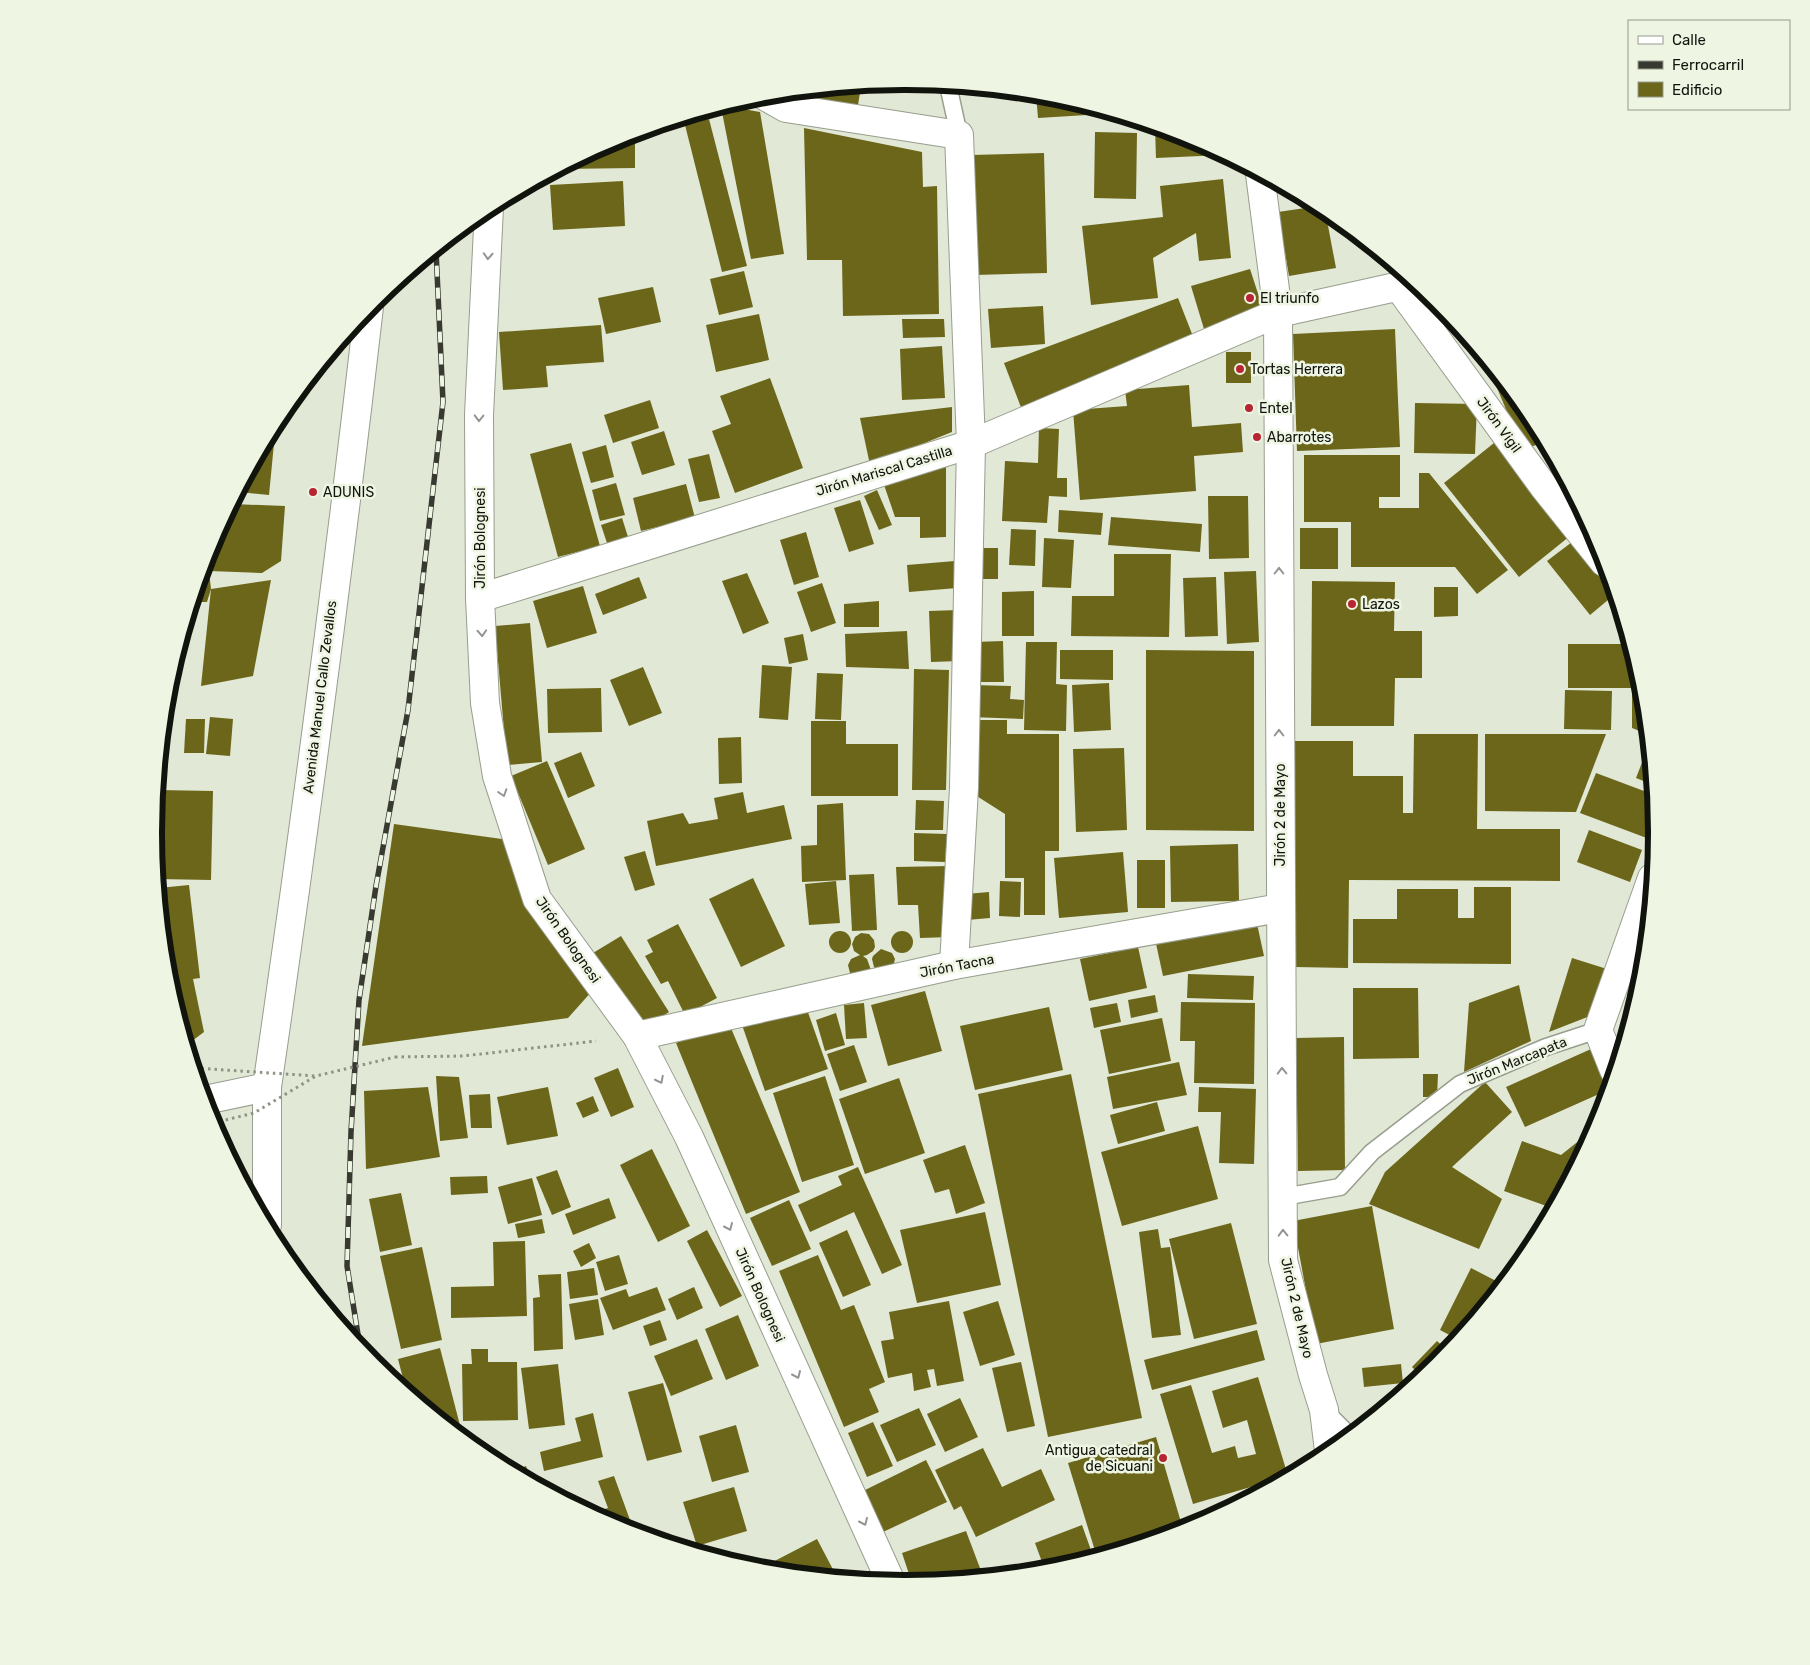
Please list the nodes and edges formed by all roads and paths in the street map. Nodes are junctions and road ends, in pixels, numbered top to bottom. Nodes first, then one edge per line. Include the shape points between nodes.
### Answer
1 (949, 92) edge
2 (775, 102) edge
3 (959, 135) junction
4 (1261, 181) edge
5 (488, 218) edge
6 (1406, 284) edge
7 (1407, 285) edge
8 (1278, 313) junction
9 (367, 321) edge
10 (971, 444) junction
11 (1589, 543) edge
12 (480, 598) junction
13 (1644, 901) edge
14 (1280, 908) junction
15 (954, 966) junction
16 (1598, 1030) junction
17 (637, 1036) junction
18 (1611, 1062) edge
19 (201, 1068) edge
20 (316, 1076) junction
21 (268, 1086) junction
22 (212, 1098) edge
23 (221, 1121) edge
24 (1283, 1197) junction
25 (267, 1212) edge
26 (1324, 1410) junction
27 (1345, 1431) edge
28 (1328, 1443) edge
29 (887, 1574) edge

1 - 3 lane
2 - 3 street via 786,108
3 - 10 street
4 - 8 street, Jirón 2 de Mayo
5 -> 12 street, Jirón Bolognesi via 479,415
6 - 8 street, Jirón Mariscal Castilla
7 - 11 street, Jirón Vigil via 1544,487
8 - 10 street, Jirón Mariscal Castilla
14 -> 8 street, Jirón 2 de Mayo
9 - 21 street, Avenida Manuel Callo Zevallos
10 - 12 street, Jirón Mariscal Castilla
10 - 15 street via 964,788
12 -> 17 street, Jirón Bolognesi via 485,702 497,776 537,899
13 - 16 street
14 - 15 street, Jirón Tacna
24 -> 14 street, Jirón 2 de Mayo
15 - 17 street, Jirón Tacna
16 - 18 street
16 - 24 lane, Jirón Marcapata via 1546,1047 1460,1084 1372,1152 1340,1187
17 - 20 path, bridge via 463,1056 395,1057
17 -> 29 street, Jirón Bolognesi via 689,1137
19 - 20 path, bridge
20 - 23 path, bridge via 254,1113
21 - 22 street
21 - 25 street, Avenida Manuel Callo Zevallos
26 -> 24 street, Jirón 2 de Mayo via 1284,1260
26 - 27 lane
26 - 28 street, Jirón 2 de Mayo

